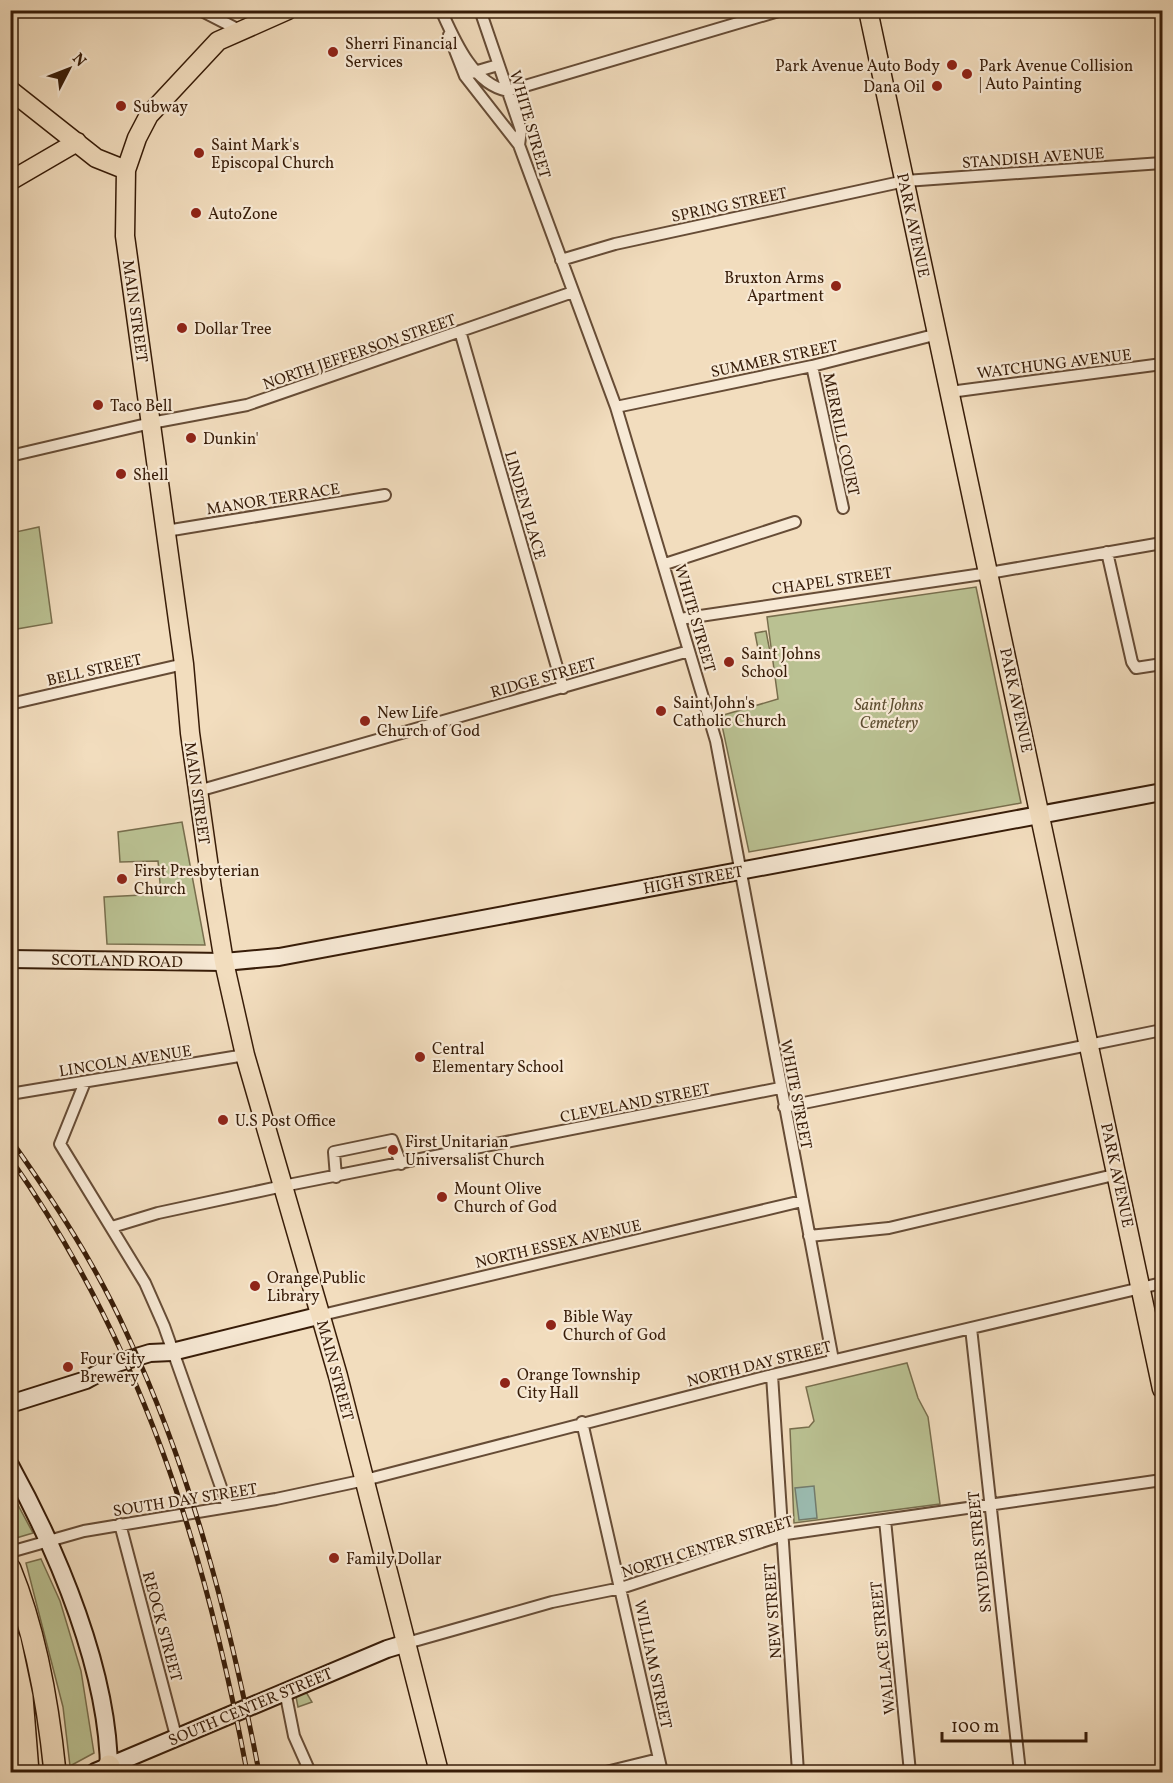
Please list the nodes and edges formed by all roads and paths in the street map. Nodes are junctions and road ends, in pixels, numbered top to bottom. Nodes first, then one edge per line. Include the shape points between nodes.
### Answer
1 (200, 10) edge
2 (288, 10) edge
3 (480, 10) edge
4 (782, 10) edge
5 (868, 10) edge
6 (443, 15) edge
7 (242, 31) junction
8 (498, 65) junction
9 (471, 74) junction
10 (10, 90) edge
11 (507, 91) junction
12 (77, 142) junction
13 (519, 145) junction
14 (1162, 163) edge
15 (126, 170) junction
16 (10, 180) edge
17 (905, 182) junction
18 (561, 260) junction
19 (573, 292) junction
20 (460, 331) junction
21 (938, 334) junction
22 (1162, 364) edge
23 (812, 366) junction
24 (950, 392) junction
25 (616, 407) junction
26 (151, 423) junction
27 (10, 456) edge
28 (385, 495) dead end
29 (843, 508) dead end
30 (795, 522) dead end
31 (166, 531) junction
32 (1162, 543) edge
33 (1107, 552) junction
34 (665, 564) junction
35 (989, 573) junction
36 (680, 619) junction
37 (689, 651) junction
38 (184, 664) junction
39 (1162, 664) edge
40 (563, 688) junction
41 (10, 704) edge
42 (198, 791) junction
43 (1162, 792) edge
44 (1041, 814) junction
45 (739, 870) junction
46 (10, 959) edge
47 (224, 962) junction
48 (1162, 1030) edge
49 (1090, 1045) junction
50 (245, 1055) junction
51 (85, 1082) junction
52 (780, 1088) junction
53 (10, 1094) edge
54 (784, 1107) junction
55 (400, 1164) junction
56 (1118, 1174) junction
57 (336, 1177) junction
58 (283, 1186) junction
59 (802, 1201) junction
60 (112, 1227) junction
61 (809, 1236) junction
62 (1162, 1283) edge
63 (1142, 1288) junction
64 (322, 1315) junction
65 (971, 1328) junction
66 (172, 1352) junction
67 (833, 1360) junction
68 (772, 1375) junction
69 (1162, 1389) edge
70 (10, 1404) edge
71 (582, 1422) junction
72 (10, 1465) edge
73 (365, 1480) junction
74 (1162, 1480) edge
75 (989, 1505) junction
76 (228, 1507) junction
77 (885, 1520) junction
78 (120, 1524) junction
79 (783, 1535) junction
80 (47, 1541) junction
81 (10, 1552) edge
82 (10, 1569) edge
83 (621, 1588) junction
84 (10, 1640) edge
85 (407, 1643) junction
86 (285, 1691) junction
87 (176, 1736) junction
88 (659, 1759) junction
89 (105, 1771) edge
90 (28, 1773) edge
91 (55, 1773) edge
92 (310, 1773) edge
93 (439, 1773) edge
94 (606, 1773) edge
95 (662, 1773) edge
96 (798, 1773) edge
97 (910, 1773) edge
98 (1020, 1773) edge

1 - 7 street
2 - 7 main road, MAIN STREET
3 - 8 street, WHITE STREET
4 - 11 street
5 - 17 main road, PARK AVENUE
6 - 9 street via 454,53
7 - 15 main road, MAIN STREET via 218,41 148,115
8 - 9 street
8 - 11 street, WHITE STREET
9 - 11 street
9 - 13 street
10 - 12 main road
11 - 13 street, WHITE STREET via 521,130
12 - 15 main road via 96,158
12 - 16 main road
13 - 18 street, WHITE STREET
14 - 17 street, STANDISH AVENUE
15 - 26 main road, MAIN STREET via 125,236
17 - 18 street, SPRING STREET via 615,244
17 - 21 main road, PARK AVENUE
18 - 19 street, WHITE STREET
19 - 20 street, NORTH JEFFERSON STREET
19 - 25 street, WHITE STREET
20 - 26 street, NORTH JEFFERSON STREET via 246,405
20 - 40 street, LINDEN PLACE
21 - 23 street, SUMMER STREET
21 - 24 main road, PARK AVENUE
22 - 24 street, WATCHUNG AVENUE
23 - 25 street, SUMMER STREET
23 - 29 street, MERRILL COURT
24 - 35 main road, PARK AVENUE
25 - 34 street, WHITE STREET
26 - 27 street, NORTH JEFFERSON STREET
26 - 31 main road, MAIN STREET
28 - 31 street, MANOR TERRACE
30 - 34 street
31 - 38 main road, MAIN STREET
32 - 33 street, CHAPEL STREET
33 - 35 street, CHAPEL STREET
33 - 39 street via 1132,662 1136,668
34 - 36 street, WHITE STREET
35 - 36 street, CHAPEL STREET
35 - 44 main road, PARK AVENUE
36 - 37 street, WHITE STREET
37 - 40 street, RIDGE STREET
37 - 45 street, WHITE STREET via 718,752
38 - 41 street, BELL STREET
38 - 42 main road, MAIN STREET
40 - 42 street, RIDGE STREET
42 - 47 main road, MAIN STREET
43 - 44 main road, HIGH STREET
44 - 45 main road, HIGH STREET
44 - 49 main road, PARK AVENUE
45 - 47 main road, HIGH STREET via 279,957
45 - 52 street, WHITE STREET
46 - 47 main road, SCOTLAND ROAD
47 - 50 main road, MAIN STREET
48 - 49 street
49 - 54 street
49 - 56 main road, PARK AVENUE
50 - 51 street, LINCOLN AVENUE
50 - 58 main road, MAIN STREET
51 - 53 street, LINCOLN AVENUE
51 - 60 street via 60,1144
52 - 54 street, WHITE STREET
52 - 55 street, CLEVELAND STREET
54 - 59 street, WHITE STREET
55 - 57 street, CLEVELAND STREET
55 - 57 street via 392,1140 334,1152
56 - 61 street via 890,1228
56 - 63 main road, PARK AVENUE
57 - 58 street, CLEVELAND STREET
58 - 60 street, CLEVELAND STREET
58 - 64 main road, MAIN STREET
59 - 61 street, WHITE STREET
59 - 64 street, NORTH ESSEX AVENUE
60 - 66 street via 145,1283
61 - 67 street, WHITE STREET
62 - 63 street, NORTH DAY STREET
63 - 65 street, NORTH DAY STREET
63 - 69 main road, PARK AVENUE
64 - 66 main road
64 - 73 main road, MAIN STREET
65 - 67 street, NORTH DAY STREET
65 - 75 street, SNYDER STREET
66 - 70 main road via 150,1353 117,1363 99,1375
66 - 76 street
67 - 68 street, NORTH DAY STREET
68 - 71 street, NORTH DAY STREET
68 - 79 street, NEW STREET
71 - 73 street, NORTH DAY STREET
71 - 83 street, WILLIAM STREET
72 - 80 main road
73 - 76 street, SOUTH DAY STREET
73 - 85 main road, MAIN STREET
74 - 75 street, NORTH CENTER STREET
75 - 77 street, NORTH CENTER STREET
75 - 98 street, SNYDER STREET
76 - 78 street, SOUTH DAY STREET
77 - 79 street, NORTH CENTER STREET
77 - 97 street, WALLACE STREET
78 - 80 street, SOUTH DAY STREET
78 - 87 street, REOCK STREET
79 - 83 street, NORTH CENTER STREET
79 - 96 street, NEW STREET
80 - 81 street, SOUTH DAY STREET
80 - 89 main road via 76,1609 95,1677
82 - 91 highway via 33,1638
83 - 85 street, NORTH CENTER STREET via 552,1602
83 - 88 street, WILLIAM STREET
84 - 90 highway via 22,1697
85 - 86 main road, SOUTH CENTER STREET
85 - 93 main road, MAIN STREET
86 - 87 main road, SOUTH CENTER STREET
86 - 92 street via 294,1736
87 - 89 main road, SOUTH CENTER STREET
88 - 94 street
88 - 95 street, WILLIAM STREET

